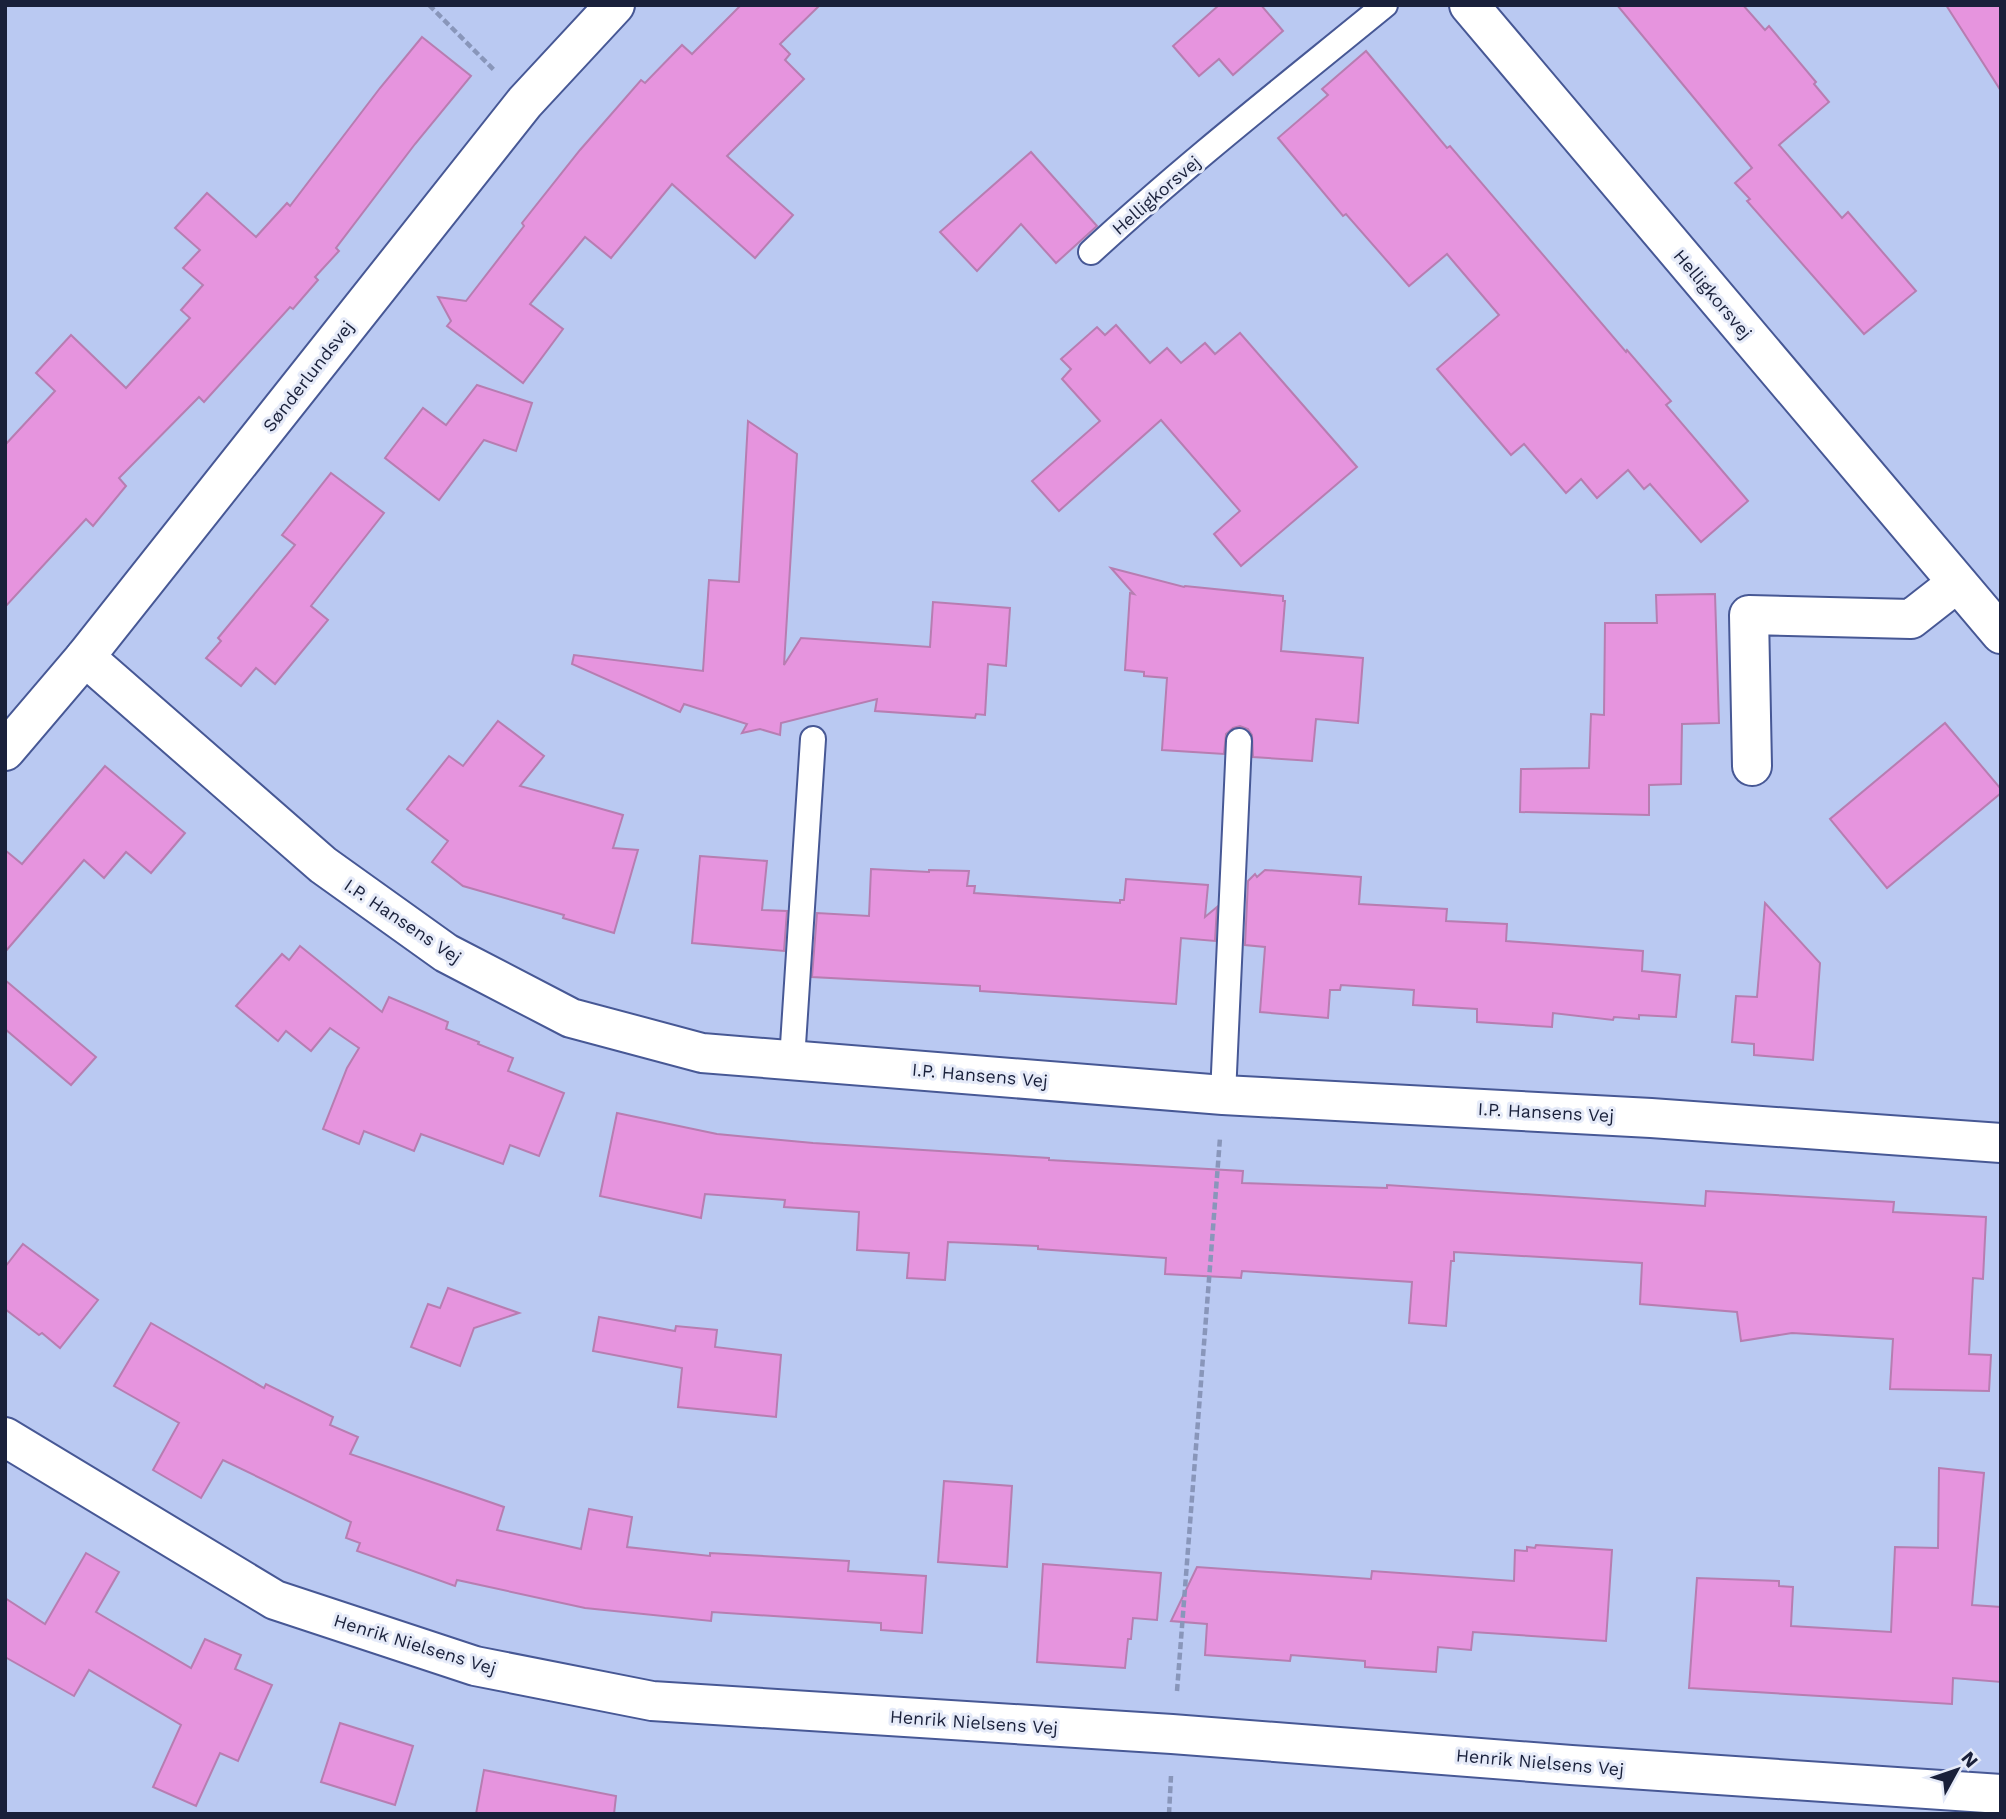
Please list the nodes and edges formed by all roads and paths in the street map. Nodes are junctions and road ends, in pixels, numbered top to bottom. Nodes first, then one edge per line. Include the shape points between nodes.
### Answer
1 (429, 5) edge
2 (615, 5) edge
3 (1385, 5) edge
4 (1469, 5) edge
5 (525, 102) junction
6 (1091, 252) dead end
7 (1957, 583) junction
8 (2001, 634) edge
9 (85, 657) junction
10 (813, 739) dead end
11 (1239, 741) dead end
12 (5, 751) edge
13 (1752, 766) dead end
14 (792, 1060) junction
15 (1223, 1095) junction
16 (2001, 1143) edge
17 (5, 1437) edge
18 (1172, 1734) junction
19 (2001, 1794) edge
20 (1168, 1814) edge

1 - 5 path
2 - 5 street, Sønderlundsvej
3 - 6 lane, Helligkorsvej
4 - 7 street, Helligkorsvej
5 - 9 street, Sønderlundsvej
7 - 8 street, Helligkorsvej
7 - 13 street via 1911,619 1749,615
9 - 12 street, Sønderlundsvej
9 - 14 street, I.P. Hansens Vej via 323,865 446,953 571,1018 702,1053
10 - 14 lane
11 - 15 lane
14 - 15 street, I.P. Hansens Vej
15 - 16 street, I.P. Hansens Vej
15 - 18 path
17 - 18 street, Henrik Nielsens Vej via 275,1600 475,1666 653,1701
18 - 19 street, Henrik Nielsens Vej
18 - 20 path

